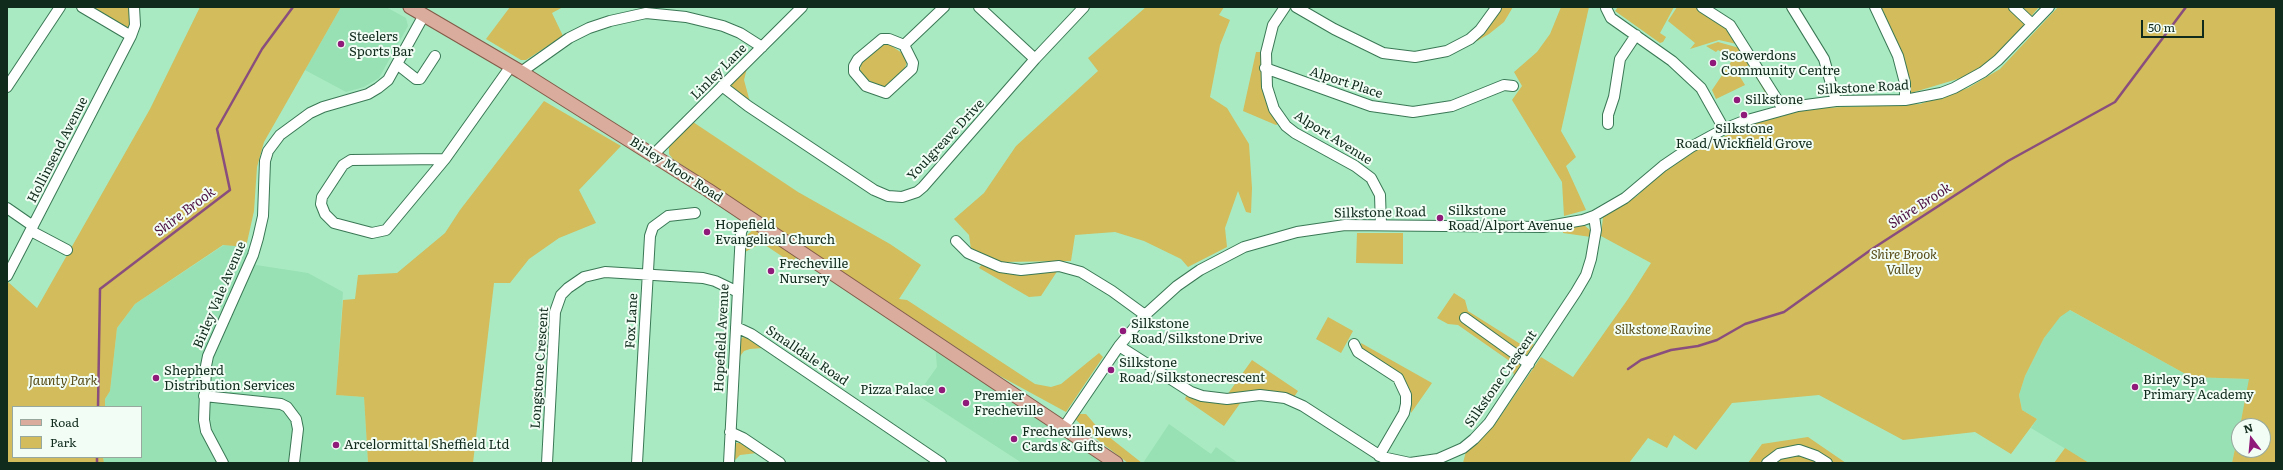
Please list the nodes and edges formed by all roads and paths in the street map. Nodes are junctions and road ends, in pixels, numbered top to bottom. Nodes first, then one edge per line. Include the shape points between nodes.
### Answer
1 (60, 7) edge
2 (82, 7) edge
3 (134, 7) edge
4 (410, 7) edge
5 (802, 7) edge
6 (944, 7) edge
7 (979, 7) edge
8 (1084, 7) edge
9 (1285, 7) edge
10 (1296, 7) edge
11 (1702, 7) edge
12 (1792, 7) edge
13 (1875, 7) edge
14 (2014, 7) edge
15 (2048, 7) edge
16 (1496, 8) dead end
17 (1606, 8) dead end
18 (424, 15) junction
19 (2032, 24) junction
20 (1636, 35) junction
21 (131, 36) junction
22 (904, 45) junction
23 (762, 47) junction
24 (435, 56) dead end
25 (1035, 59) junction
26 (397, 64) junction
27 (1265, 68) junction
28 (516, 69) junction
29 (722, 86) junction
30 (1513, 86) dead end
31 (7, 87) edge
32 (1905, 100) junction
33 (1836, 101) junction
34 (1782, 109) junction
35 (1608, 124) dead end
36 (1724, 129) junction
37 (653, 155) junction
38 (445, 159) junction
39 (7, 208) edge
40 (695, 213) dead end
41 (1594, 216) junction
42 (748, 217) junction
43 (1381, 225) junction
44 (32, 229) junction
45 (956, 241) dead end
46 (66, 250) dead end
47 (648, 275) junction
48 (7, 276) edge
49 (738, 292) junction
50 (1145, 315) junction
51 (1465, 318) dead end
52 (736, 327) junction
53 (1354, 344) dead end
54 (1119, 346) junction
55 (1529, 364) junction
56 (204, 396) junction
57 (1064, 427) junction
58 (730, 432) junction
59 (1379, 456) junction
60 (223, 463) edge
61 (294, 463) edge
62 (546, 463) edge
63 (637, 463) edge
64 (729, 463) edge
65 (780, 463) edge
66 (941, 463) edge
67 (1116, 463) edge
68 (1767, 463) edge
69 (1827, 463) edge

1 - 31 street
2 - 21 street
3 - 21 street, Hollinsend Avenue via 135,25
4 - 18 main road, Birley Moor Road
5 - 23 street, Linley Lane
6 - 22 street
7 - 25 street
8 - 25 street, Youlgreave Drive
9 - 27 street, Alport Avenue via 1273,25
10 - 16 street via 1382,53 1415,57 1447,51 1470,38 1480,30
11 - 34 street via 1730,25
12 - 33 street via 1824,59
13 - 32 street via 1898,56 1905,83
14 - 19 street
15 - 19 street, Silkstone Road
17 - 20 street via 1611,18
18 - 26 street, Birley Vale Avenue
18 - 28 main road, Birley Moor Road
19 - 32 street, Silkstone Road via 1998,60 1972,79 1941,93
20 - 35 street via 1620,59
20 - 36 street via 1672,61 1701,88
21 - 44 street, Hollinsend Avenue
22 - 22 street via 913,64 912,69 890,91 881,93 866,86 854,72 858,59 878,40 889,39
23 - 28 street via 723,26 686,17 646,13 589,28
23 - 29 street, Linley Lane
24 - 26 street via 420,79 416,79
25 - 29 street, Youlgreave Drive via 923,187 902,197 888,196 874,190
26 - 56 street, Birley Vale Avenue via 388,80 378,88 368,94 323,107 310,114 280,134 268,151 265,161 263,216 258,238 253,255 208,356
27 - 30 street, Alport Place via 1371,106 1405,111 1452,106 1504,85
27 - 43 street, Alport Avenue via 1270,99 1286,126 1371,178 1380,195
28 - 37 main road, Birley Moor Road
28 - 38 street
29 - 37 street, Linley Lane
32 - 33 street, Silkstone Road
33 - 34 street, Silkstone Road
34 - 36 street, Silkstone Road
36 - 41 street, Silkstone Road via 1676,156 1627,196
37 - 42 main road, Birley Moor Road
38 - 38 street via 386,230 372,233 334,223 325,214 321,204 322,197 343,165 350,160
39 - 44 street
40 - 47 street, Fox Lane via 668,216 653,227 650,236
41 - 43 street, Silkstone Road via 1543,227
41 - 55 street, Silkstone Crescent via 1594,245 1586,275
42 - 49 street, Hopefield Avenue via 740,232
42 - 57 main road, Birley Moor Road
43 - 50 street, Silkstone Road via 1322,227 1270,238 1244,247 1200,270 1177,286
44 - 46 street
44 - 48 street, Hollinsend Avenue
45 - 50 street via 968,253 1000,267 1021,270 1059,266 1081,272
47 - 49 street, Longstone Crescent via 703,278
47 - 62 street, Longstone Crescent via 595,274 575,282 561,295 555,312
47 - 63 street, Fox Lane
49 - 52 street, Hopefield Avenue
50 - 54 street, Silkstone Road
51 - 55 street
52 - 58 street, Hopefield Avenue
52 - 66 street, Smalldale Road via 751,334
53 - 59 street via 1358,352 1398,378 1406,395 1404,413
54 - 57 street, Silkstone Road
54 - 59 street, Silkstone Crescent via 1191,392 1202,396 1227,399 1267,395 1290,400
55 - 59 street, Silkstone Crescent via 1489,423 1463,448 1426,462 1400,462
56 - 60 street, Birley Vale Avenue via 206,431
56 - 61 street via 287,406 296,419 298,429
57 - 67 main road, Birley Moor Road
58 - 64 street, Hopefield Avenue
58 - 65 street
68 - 69 street via 1779,454 1799,450

